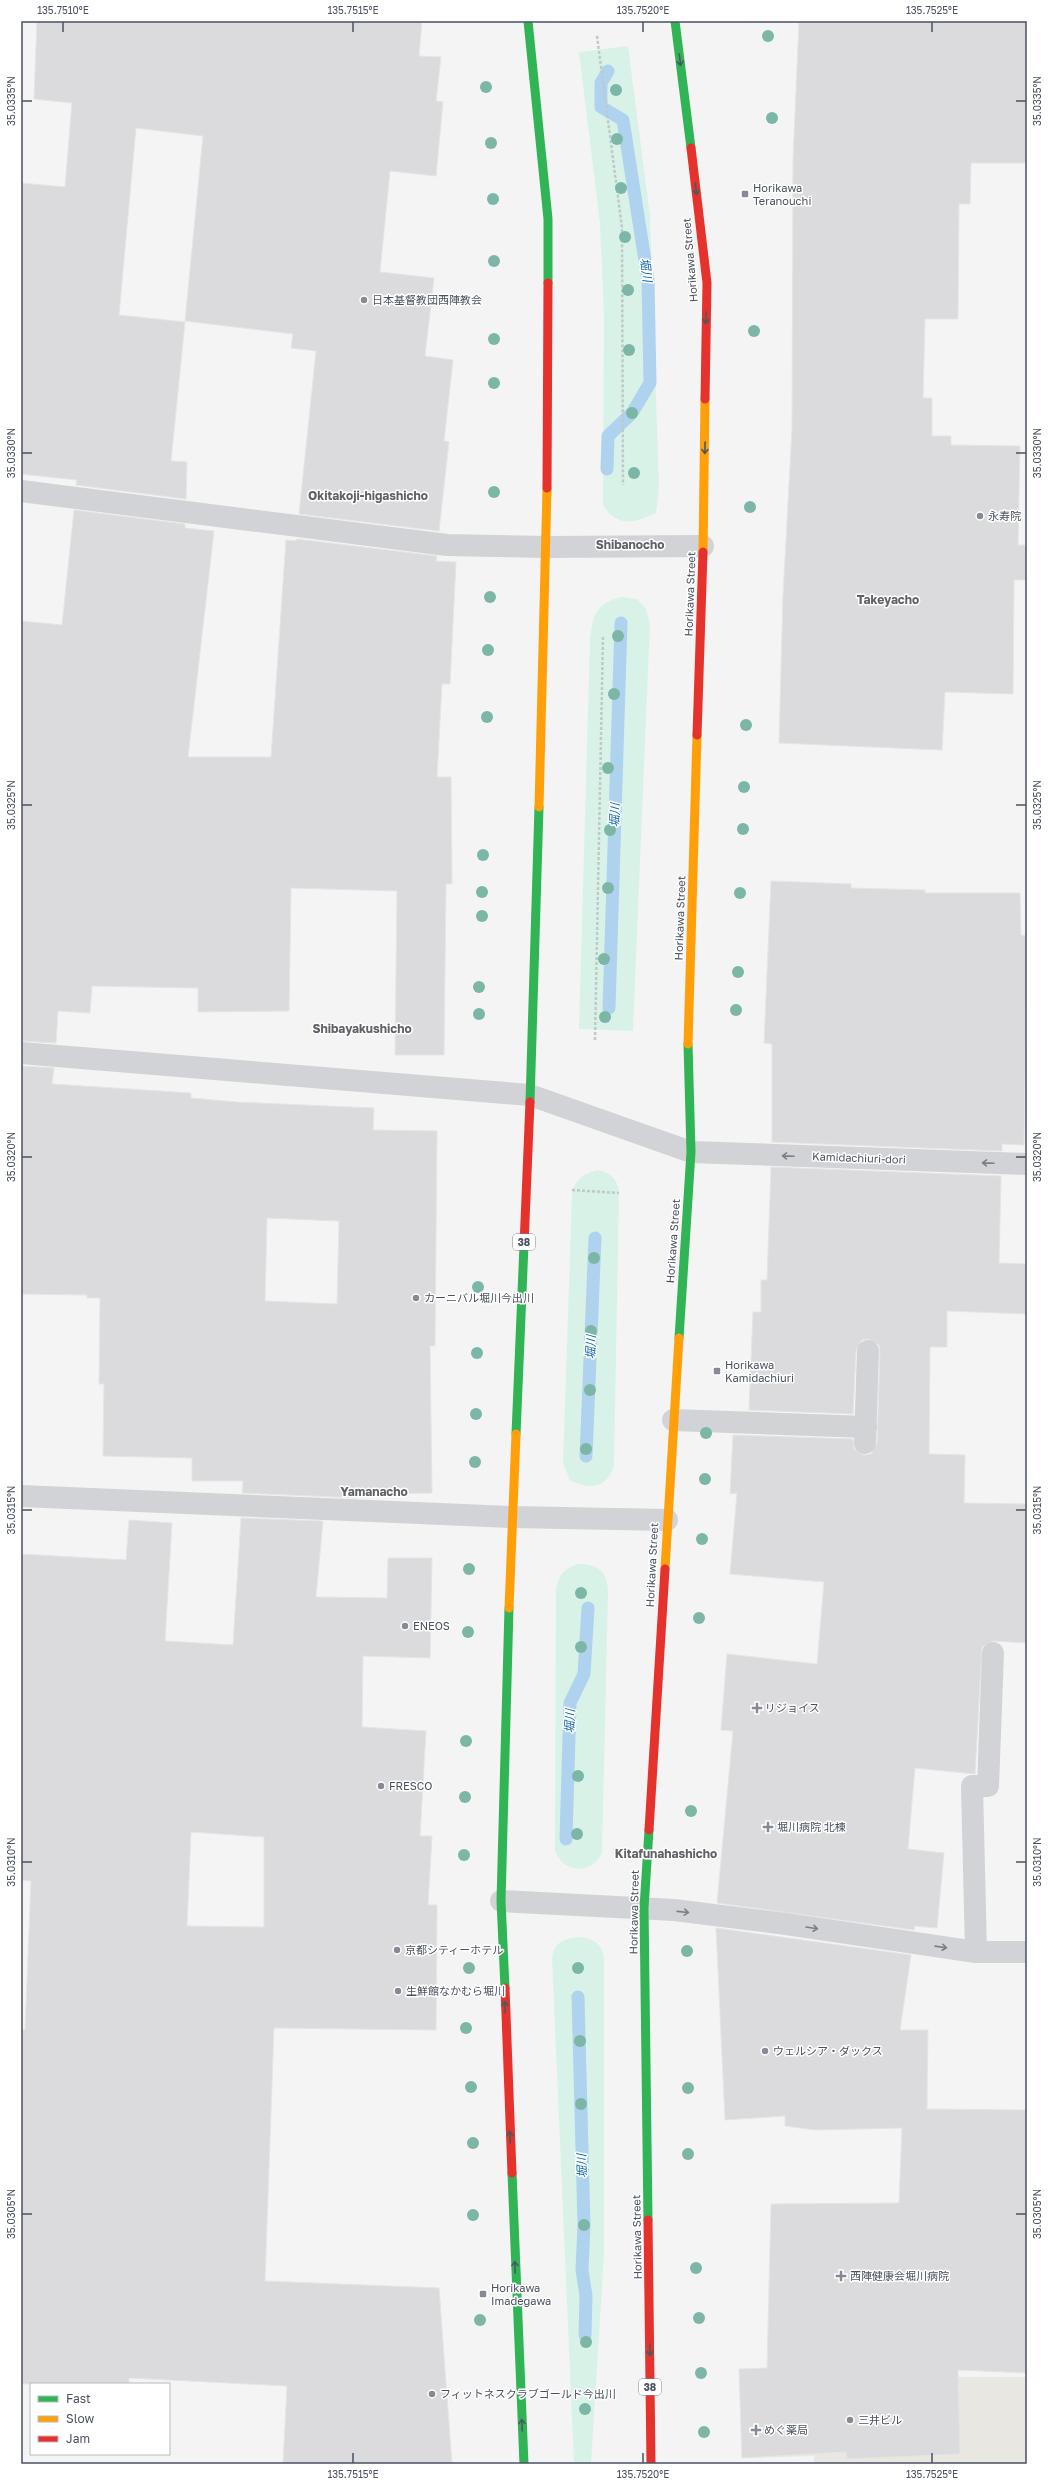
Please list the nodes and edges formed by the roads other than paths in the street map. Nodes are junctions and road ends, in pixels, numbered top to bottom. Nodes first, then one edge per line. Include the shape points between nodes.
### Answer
1 (528, 21) edge
2 (675, 21) edge
3 (21, 491) edge
4 (703, 546) junction
5 (547, 548) junction
6 (21, 1053) edge
7 (530, 1096) junction
8 (691, 1152) junction
9 (1027, 1164) edge
10 (868, 1351) dead end
11 (673, 1420) junction
12 (21, 1496) edge
13 (512, 1517) junction
14 (667, 1520) junction
15 (992, 1653) dead end
16 (501, 1901) junction
17 (644, 1908) junction
18 (976, 1952) junction
19 (1027, 1952) edge
20 (524, 2464) edge
21 (651, 2464) edge

1 - 5 main road, 38 via 548,219
2 -> 4 main road, Horikawa Street / 38 via 707,283
3 - 5 street via 447,545
4 - 5 street
4 - 8 main road, Horikawa Street / 38 via 688,1044
5 - 7 main road, 38
6 - 7 street, Kamidachiuri-dori
7 - 8 street, Kamidachiuri-dori
7 - 13 main road, 38
9 -> 8 street, Kamidachiuri-dori
8 - 11 main road, Horikawa Street / 38
10 - 11 street via 866,1435
11 - 14 main road, Horikawa Street / 38
12 - 13 street
13 - 14 street
13 - 16 main road, 38
14 - 17 main road, Horikawa Street / 38
15 - 18 street via 988,1786 972,1786
16 - 17 street
20 -> 16 main road, 38
17 -> 18 street via 786,1924
17 -> 21 main road, Horikawa Street / 38
18 - 19 street

